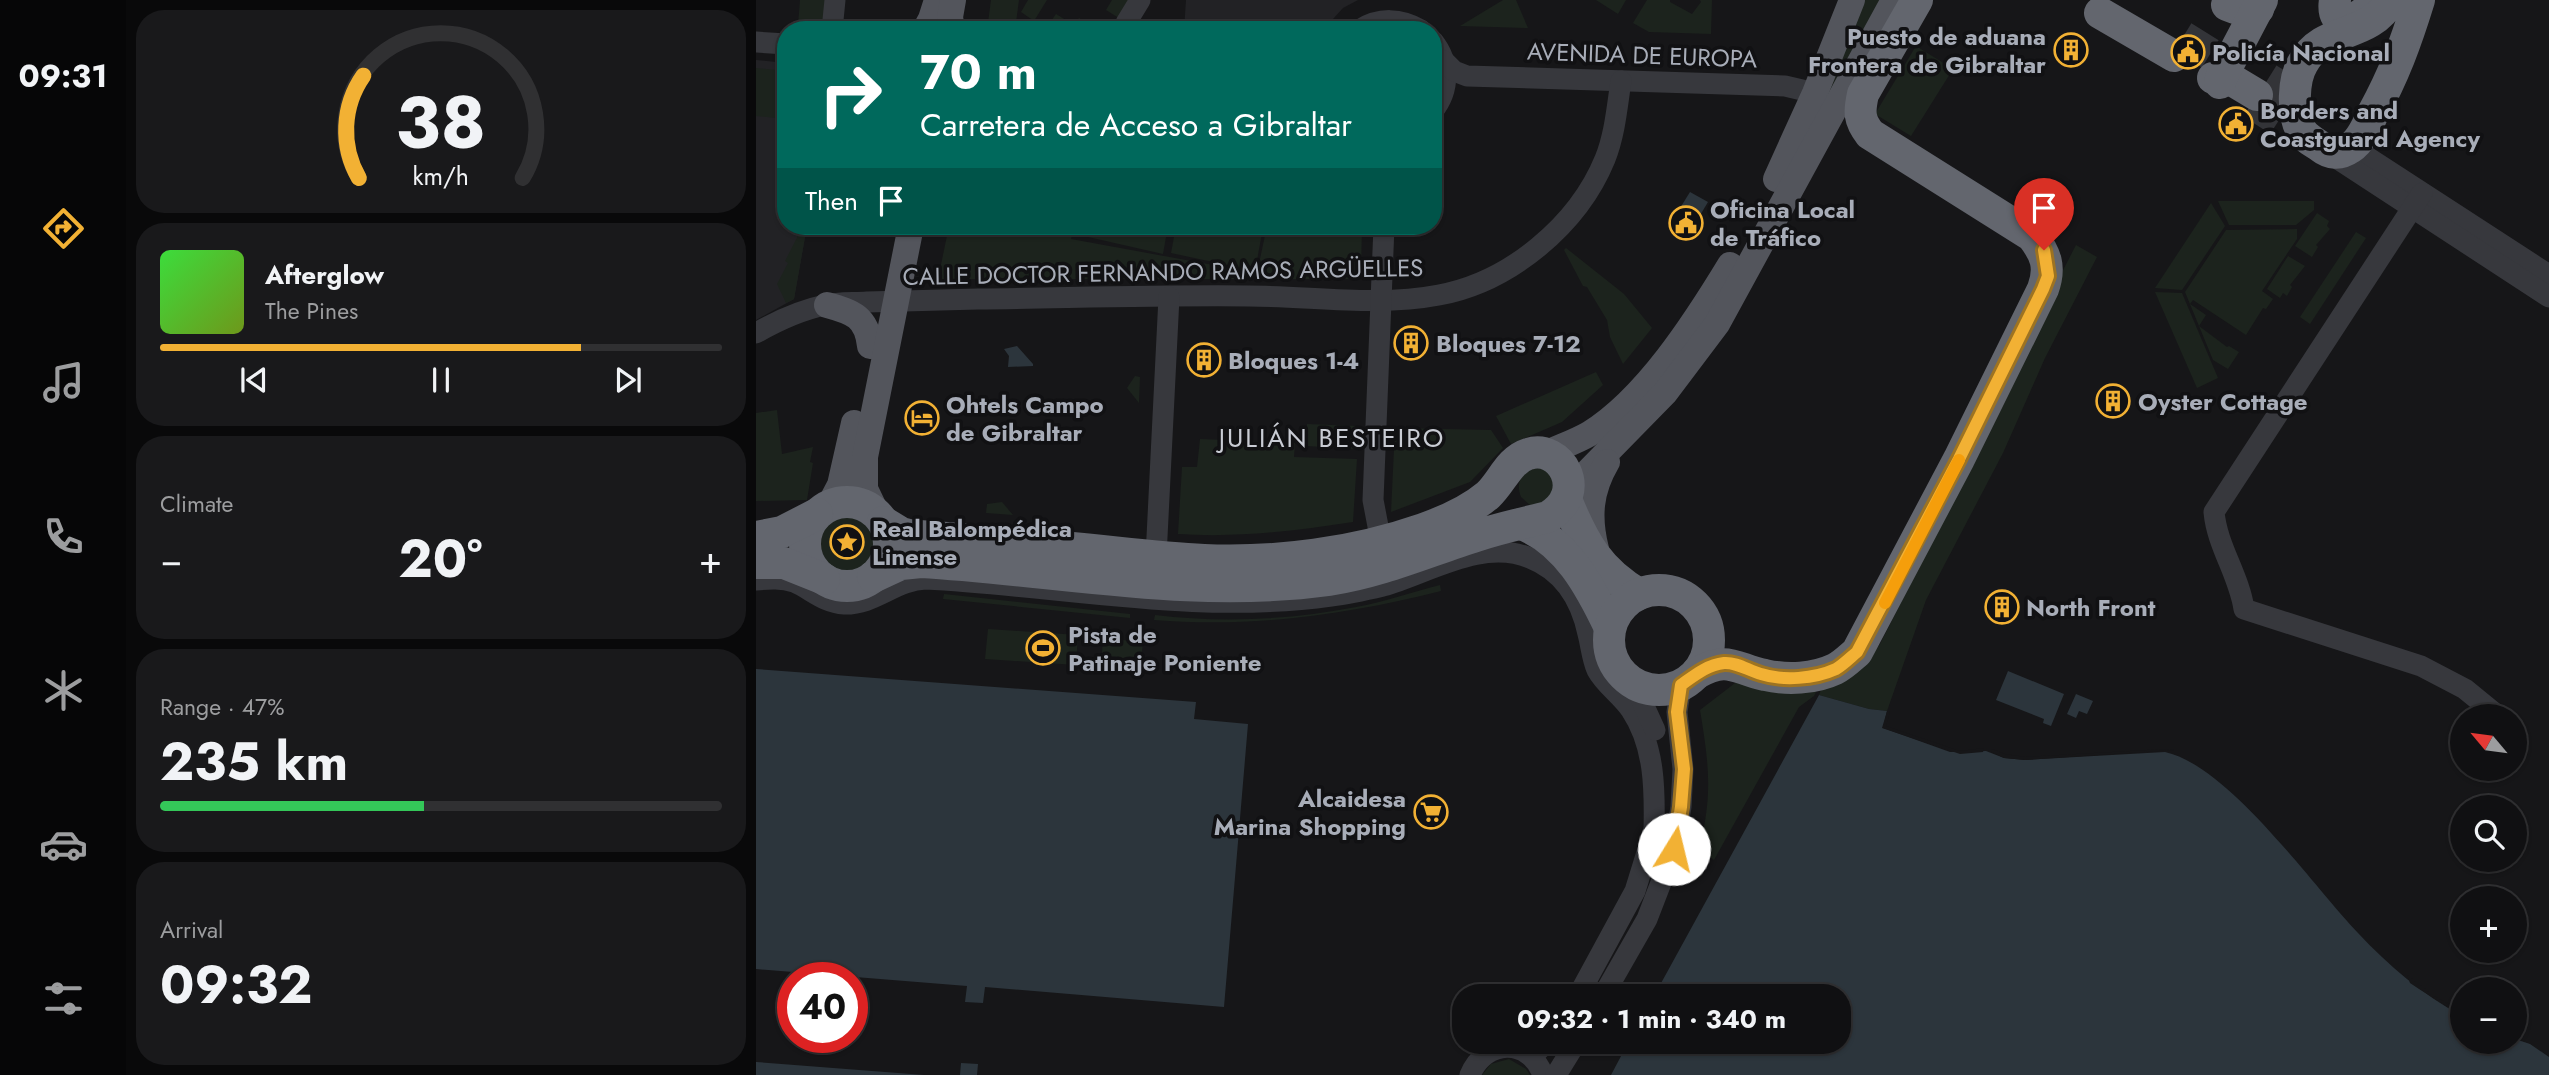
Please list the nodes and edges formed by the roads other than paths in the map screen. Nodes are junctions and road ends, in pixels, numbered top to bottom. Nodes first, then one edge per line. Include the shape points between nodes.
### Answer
1 (835, 0) edge
2 (937, 0) edge
3 (953, 0) edge
4 (1140, 0) edge
5 (1852, 0) edge
6 (1894, 0) edge
7 (1917, 0) edge
8 (2335, 0) edge
9 (2375, 0) edge
10 (2390, 0) edge
11 (2419, 0) edge
12 (2095, 4) edge
13 (2249, 5) edge
14 (1393, 10) edge
15 (833, 21) edge
16 (930, 21) edge
17 (950, 21) edge
18 (1127, 21) edge
19 (1377, 21) edge
20 (756, 42) edge
21 (777, 43) edge
22 (2178, 47) tunnel mouth
23 (1442, 57) edge
24 (1444, 61) junction
25 (1467, 76) junction
26 (1621, 81) junction
27 (1444, 91) junction
28 (1815, 93) junction
29 (1442, 95) edge
30 (2291, 107) junction
31 (2417, 200) junction
32 (892, 235) edge
33 (908, 235) edge
34 (1384, 235) edge
35 (2549, 275) edge
36 (1169, 296) junction
37 (2549, 297) edge
38 (1381, 300) junction
39 (887, 301) junction
40 (827, 305) junction
41 (756, 333) edge
42 (870, 346) junction
43 (1628, 431) junction
44 (1545, 454) junction
45 (1568, 496) junction
46 (823, 510) junction
47 (880, 518) junction
48 (1521, 524) junction
49 (756, 537) edge
50 (1381, 542) junction
51 (1156, 557) junction
52 (756, 563) edge
53 (1601, 564) junction
54 (873, 577) junction
55 (756, 580) edge
56 (825, 580) junction
57 (1639, 594) junction
58 (1610, 628) junction
59 (1689, 679) junction
60 (1634, 684) junction
61 (2484, 704) edge
62 (1654, 832) junction
63 (1585, 984) edge
64 (1610, 984) edge
65 (1569, 1054) edge
66 (1532, 1056) joint
67 (1470, 1075) edge
68 (1543, 1075) edge
69 (1556, 1075) edge

1 - 15 street
2 - 16 main road
3 - 17 main road
4 - 18 street
5 - 28 main road
6 - 43 main road via 1717,324 1665,393
7 - 59 highway via 1863,94 1860,122 1870,135 2032,236 2044,250 2048,276 1959,459 1857,652 1837,669 1810,677 1763,675 1732,664 1706,668
8 - 9 highway via 2337,17 2344,21 2362,15
10 - 30 highway via 2379,17 2321,42 2310,52
11 - 30 highway via 2399,63 2368,124
12 - 22 highway
13 - 30 highway via 2224,68
14 - 19 street
20 - 21 street
23 - 24 street
24 - 25 street
24 - 27 street
25 - 26 street, AVENIDA DE EUROPA
25 - 27 street
26 - 28 street, AVENIDA DE EUROPA via 1785,86
26 - 38 street, CALLE DOCTOR FERNANDO RAMOS ARGÜELLES via 1605,159 1591,186 1553,236 1512,266 1473,285 1438,296
27 - 29 street
28 - 44 main road via 1749,231 1682,337 1616,412 1591,433
30 - 31 street
31 - 35 street
31 - 37 street
31 - 61 street via 2214,512 2215,526 2244,609 2421,667 2465,688
32 - 39 main road
33 - 39 main road
34 - 38 street
36 - 38 street, CALLE DOCTOR FERNANDO RAMOS ARGÜELLES
36 - 39 street, CALLE DOCTOR FERNANDO RAMOS ARGÜELLES
36 - 51 street
38 - 50 street via 1373,500
39 - 40 street, CALLE DOCTOR FERNANDO RAMOS ARGÜELLES
39 - 42 main road
39 - 47 main road via 864,467 865,489
40 - 41 street, CALLE DOCTOR FERNANDO RAMOS ARGÜELLES
40 - 42 main road via 861,320 869,332
42 - 46 main road via 843,475
43 - 45 main road
43 - 53 main road via 1605,466 1591,500 1591,527
44 - 45 highway via 1564,469
44 - 50 highway via 1530,453 1514,463 1469,509
45 - 48 highway via 1559,511
45 - 53 highway via 1588,547
46 - 47 highway via 860,503
46 - 49 highway via 782,532
46 - 56 highway via 807,530 805,549 811,567
47 - 51 highway via 909,535
47 - 54 highway via 889,551
48 - 54 highway via 1402,563 1285,585 1183,587 921,562 901,564
48 - 58 highway via 1558,546
50 - 51 highway via 1283,558
52 - 56 highway via 785,563
53 - 57 highway
54 - 56 highway via 845,586
55 - 62 street via 785,580 825,600 847,604 870,601 906,581 926,579 1228,604 1334,596 1383,586 1483,552 1529,557 1553,571 1572,590 1596,668 1642,728 1652,768
57 - 58 highway via 1621,608
57 - 59 highway via 1676,593 1700,611 1709,638 1707,651
58 - 60 highway via 1616,666
59 - 60 highway via 1657,690
59 - 64 street via 1677,712 1684,769 1674,849 1647,919
60 - 62 street via 1652,721 1664,769
62 - 63 street via 1635,891
65 - 69 street
66 - 67 street via 1500,1048 1480,1058
66 - 68 street

